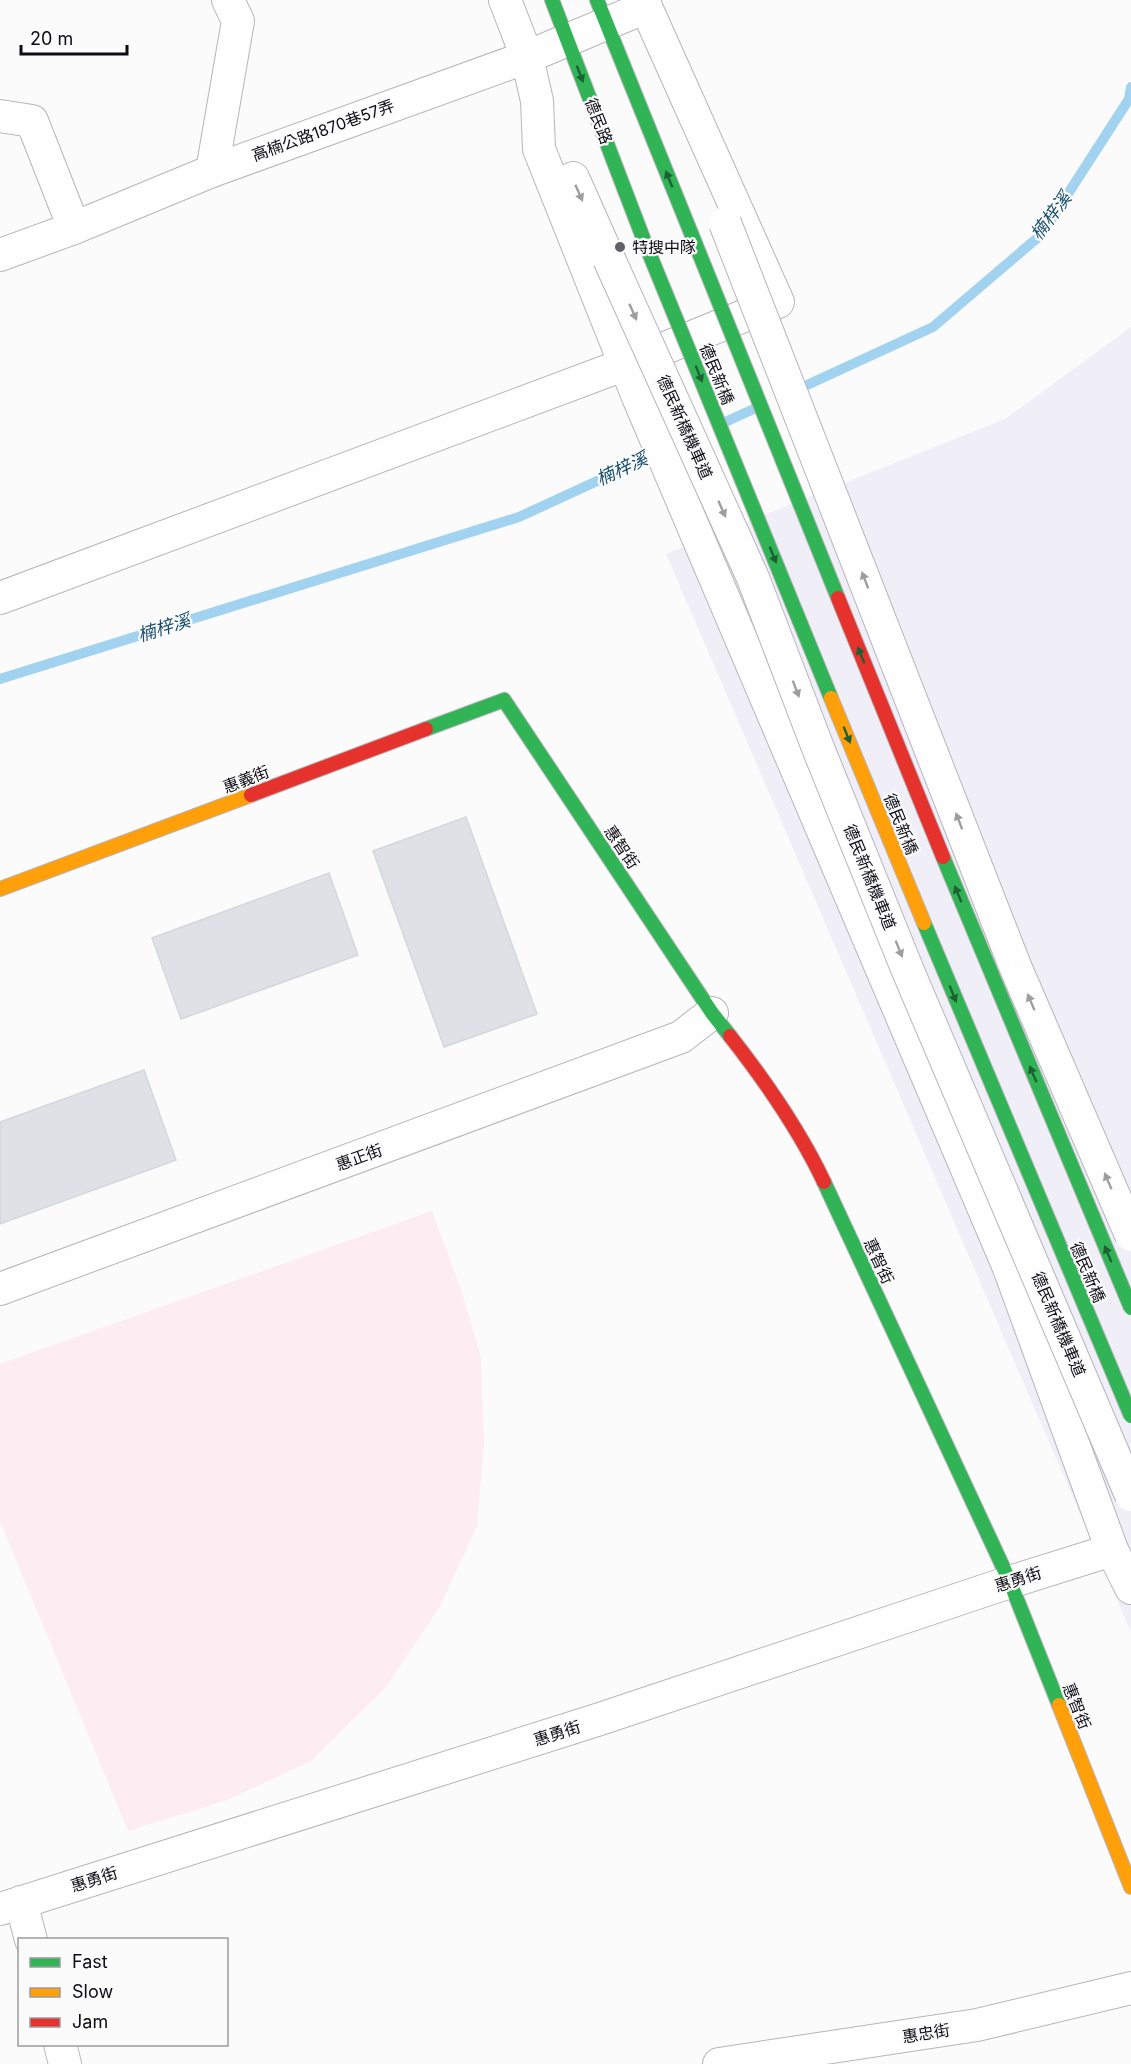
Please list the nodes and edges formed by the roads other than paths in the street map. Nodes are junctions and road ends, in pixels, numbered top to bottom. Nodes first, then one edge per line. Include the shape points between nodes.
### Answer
1 (228, 0) edge
2 (505, 0) edge
3 (552, 0) edge
4 (645, 3) edge
5 (601, 12) edge
6 (567, 40) junction
7 (527, 57) junction
8 (537, 101) junction
9 (0, 116) edge
10 (212, 171) junction
11 (74, 228) junction
12 (645, 243) joint
13 (0, 255) edge
14 (626, 364) junction
15 (0, 598) edge
16 (504, 700) joint
17 (0, 889) edge
18 (712, 1013) junction
19 (1131, 1234) edge
20 (0, 1289) edge
21 (1131, 1308) edge
22 (1131, 1416) edge
23 (1131, 1495) edge
24 (1112, 1550) junction
25 (1010, 1582) junction
26 (1131, 1588) edge
27 (1131, 1887) edge
28 (10, 1905) edge
29 (30, 1938) edge
30 (1131, 1988) edge
31 (60, 2046) edge
32 (65, 2064) edge
33 (719, 2064) edge

1 - 10 street via 238,21
2 - 7 street
3 - 6 street, 德民路
4 - 5 street, 高楠公路1870巷57弄
4 - 14 street via 778,302
19 -> 4 street, bridge via 1015,966 725,223
5 - 6 street, 高楠公路1870巷57弄
21 -> 5 street, 德民新橋, bridge via 953,882
6 - 7 street, 高楠公路1870巷57弄
6 -> 12 street, 德民路
7 - 8 street
7 - 10 street, 高楠公路1870巷57弄
8 - 14 street via 539,149
8 -> 23 street, 德民新橋機車道, bridge via 753,578 908,970
9 - 11 street via 32,121
10 - 11 street, 高楠公路1870巷57弄
11 - 13 street, 高楠公路1870巷57弄
12 -> 22 street, 德民新橋, bridge
14 - 15 street
14 - 24 street via 1009,1268
16 - 17 street, 惠義街
16 - 18 street, 惠智街
18 - 20 street, 惠正街 via 681,1037
18 - 25 street, 惠智街 via 768,1085 811,1154
24 - 25 street, 惠勇街
24 - 26 street
25 - 27 street, 惠智街
25 - 28 street, 惠勇街 via 600,1719
28 - 29 street
30 - 33 street, 惠忠街 via 977,2025
31 - 32 street

